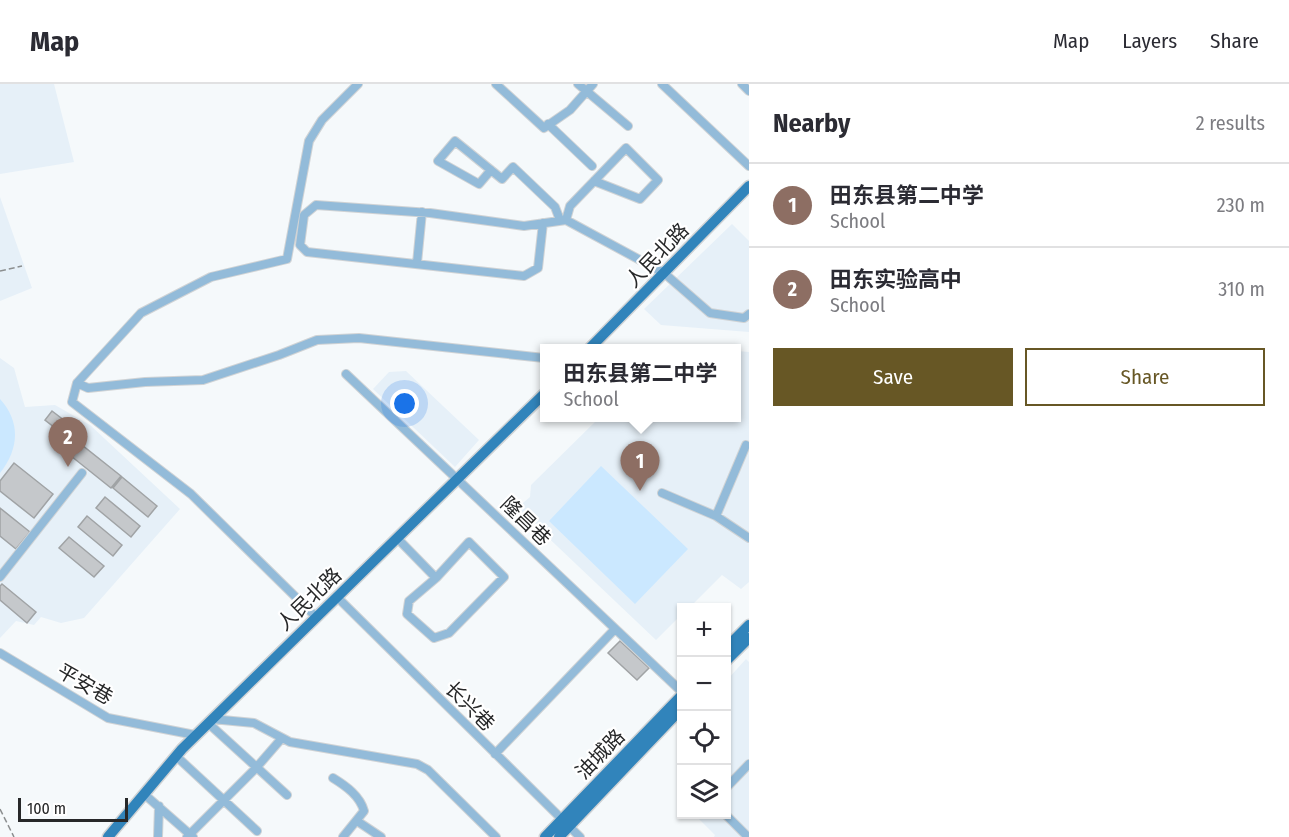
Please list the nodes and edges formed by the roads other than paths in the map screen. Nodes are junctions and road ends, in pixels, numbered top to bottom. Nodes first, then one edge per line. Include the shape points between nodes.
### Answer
1 (358, 84) edge
2 (496, 84) edge
3 (578, 84) edge
4 (593, 84) edge
5 (662, 84) edge
6 (742, 84) edge
7 (749, 91) edge
8 (587, 92) junction
9 (548, 124) junction
10 (628, 126) dead end
11 (592, 166) dead end
12 (749, 166) edge
13 (491, 170) junction
14 (594, 181) junction
15 (749, 186) edge
16 (422, 212) junction
17 (563, 220) junction
18 (543, 222) junction
19 (417, 262) junction
20 (664, 273) junction
21 (749, 315) edge
22 (594, 344) edge
23 (540, 358) edge
24 (346, 374) dead end
25 (77, 383) junction
26 (540, 398) edge
27 (746, 445) dead end
28 (82, 473) dead end
29 (458, 478) junction
30 (662, 493) dead end
31 (716, 516) junction
32 (749, 537) edge
33 (397, 538) junction
34 (0, 577) edge
35 (436, 578) junction
36 (337, 597) junction
37 (316, 617) junction
38 (749, 625) edge
39 (615, 629) junction
40 (745, 641) edge
41 (0, 653) edge
42 (730, 657) edge
43 (677, 690) edge
44 (677, 698) edge
45 (678, 711) edge
46 (210, 721) junction
47 (195, 735) junction
48 (282, 738) junction
49 (495, 754) junction
50 (176, 756) junction
51 (749, 764) edge
52 (256, 768) junction
53 (333, 778) dead end
54 (731, 783) edge
55 (144, 794) junction
56 (286, 795) dead end
57 (223, 800) junction
58 (159, 806) junction
59 (730, 819) edge
60 (357, 821) junction
61 (565, 824) junction
62 (257, 831) dead end
63 (190, 836) edge
64 (108, 837) edge
65 (158, 837) edge
66 (343, 837) edge
67 (381, 837) edge
68 (496, 837) edge
69 (545, 837) edge
70 (559, 837) edge
71 (580, 837) edge
72 (748, 837) edge

1 - 25 street via 322,120 309,141 286,259 211,277 141,313
2 - 9 street via 544,128
3 - 8 street
4 - 8 street
5 - 12 street
6 - 7 street
8 - 9 street via 570,110
8 - 10 street
9 - 11 street
13 - 13 street via 454,141 438,161 479,184
13 - 17 street via 502,179 513,167 555,207
14 - 14 street via 626,148 658,180 640,199
14 - 17 street via 570,206
15 - 20 main road, 人民北路
16 - 18 street via 524,226
16 - 19 street
16 - 19 street via 316,205 304,214 300,244 307,252
17 - 18 street
17 - 20 street
18 - 19 street via 538,268 524,276
20 - 21 street via 710,313 744,318
20 - 22 main road, 人民北路
23 - 25 street via 359,338 317,340 203,381 88,388
24 - 29 street, 隆昌巷
25 - 37 street via 72,402 191,494
26 - 29 main road, 人民北路
27 - 31 street
28 - 34 street
29 - 33 main road, 人民北路
29 - 39 street, 隆昌巷
30 - 31 street
31 - 32 street
33 - 35 street
33 - 36 main road, 人民北路
35 - 35 street via 469,542 504,577 449,633 434,638 407,614 409,601
36 - 37 main road, 人民北路
36 - 49 street, 长兴巷
37 - 46 main road, 人民北路
38 - 40 main road
39 - 43 street, 隆昌巷
39 - 49 street
40 - 42 main road
41 - 47 street, 平安巷 via 108,718
44 - 61 main road, 油城路
45 - 61 main road, 油城路
46 - 47 main road, 人民北路
46 - 48 street via 254,723
46 - 52 street
47 - 50 main road, 人民北路
48 - 52 street
48 - 68 street via 417,764 428,770
49 - 61 street, 长兴巷
50 - 55 main road, 人民北路
50 - 57 street
51 - 54 street
52 - 56 street
52 - 57 street
53 - 60 street via 362,802 364,811
55 - 58 street
55 - 64 main road, 人民北路
57 - 62 street
57 - 63 street
58 - 63 street
58 - 65 street
59 - 72 street
60 - 66 street
60 - 67 street
61 - 69 main road, 油城路
61 - 70 main road, 油城路
61 - 71 street, 长兴巷

